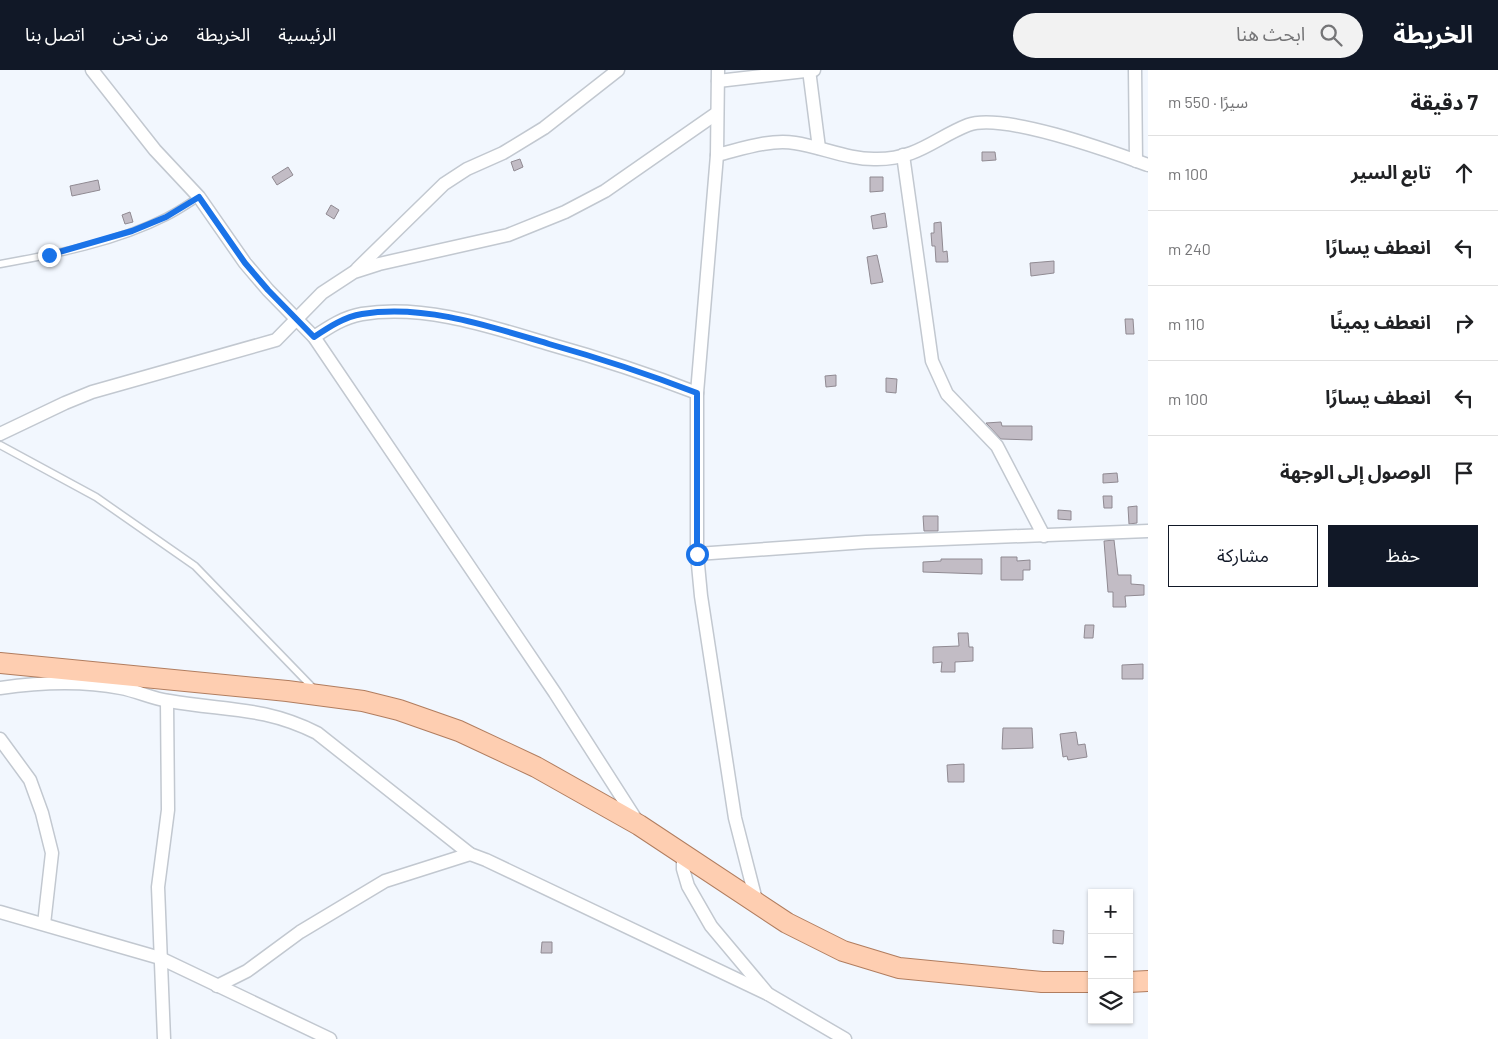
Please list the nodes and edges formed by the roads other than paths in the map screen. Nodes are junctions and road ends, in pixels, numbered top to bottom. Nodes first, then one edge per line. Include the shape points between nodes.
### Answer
1 (92, 70) edge
2 (618, 70) edge
3 (811, 70) edge
4 (1135, 70) edge
5 (718, 76) edge
6 (718, 113) junction
7 (819, 148) junction
8 (717, 155) junction
9 (903, 155) junction
10 (1136, 160) junction
11 (1148, 165) edge
12 (199, 197) junction
13 (0, 264) edge
14 (354, 272) junction
15 (297, 319) junction
16 (314, 337) junction
17 (697, 393) junction
18 (0, 434) edge
19 (0, 446) edge
20 (1148, 532) edge
21 (1044, 536) junction
22 (697, 554) junction
23 (0, 663) edge
24 (0, 688) edge
25 (321, 696) junction
26 (167, 701) junction
27 (0, 739) edge
28 (639, 825) junction
29 (683, 853) junction
30 (470, 854) junction
31 (757, 904) junction
32 (0, 912) edge
33 (44, 924) junction
34 (160, 958) junction
35 (1148, 981) edge
36 (1088, 982) edge
37 (1133, 982) edge
38 (217, 986) junction
39 (768, 994) junction
40 (164, 1039) edge
41 (330, 1039) edge
42 (846, 1039) edge

1 - 12 street via 155,150
2 - 14 street via 536,132 444,184
3 - 5 street
3 - 7 street
4 - 10 street
5 - 6 street
6 - 8 street
6 - 14 street via 605,190 553,217 508,235
7 - 8 street via 771,143
7 - 9 street via 876,159
8 - 17 street
9 - 10 street via 925,148 970,124 990,123 1093,144
9 - 21 street via 932,361 948,394 997,446
10 - 11 street
12 - 13 lane via 166,217 113,237 49,255
12 - 15 street via 245,263
14 - 15 street via 322,293
15 - 16 street
15 - 18 street via 276,340 92,392
16 - 17 street via 337,322 360,314 406,311 430,314 508,331 648,374
16 - 28 street via 556,693
17 - 22 street
19 - 25 lane via 96,497 195,566
20 - 21 street
21 - 22 street via 866,542
22 - 31 street via 735,818
23 - 25 main road
24 - 26 street via 58,682 91,683
25 - 28 main road via 383,706 458,731 536,767
26 - 30 street via 247,709 310,729
26 - 34 street via 168,810 158,887
27 - 33 street via 30,780 52,853
28 - 29 main road
29 - 31 main road
29 - 39 street via 688,886 711,926
30 - 38 street via 385,881 300,932 247,971
30 - 39 street
31 - 36 main road via 843,951 899,968 1042,982
32 - 33 street
33 - 34 street
34 - 38 street
34 - 40 street
35 - 37 main road
38 - 41 street
39 - 42 street

